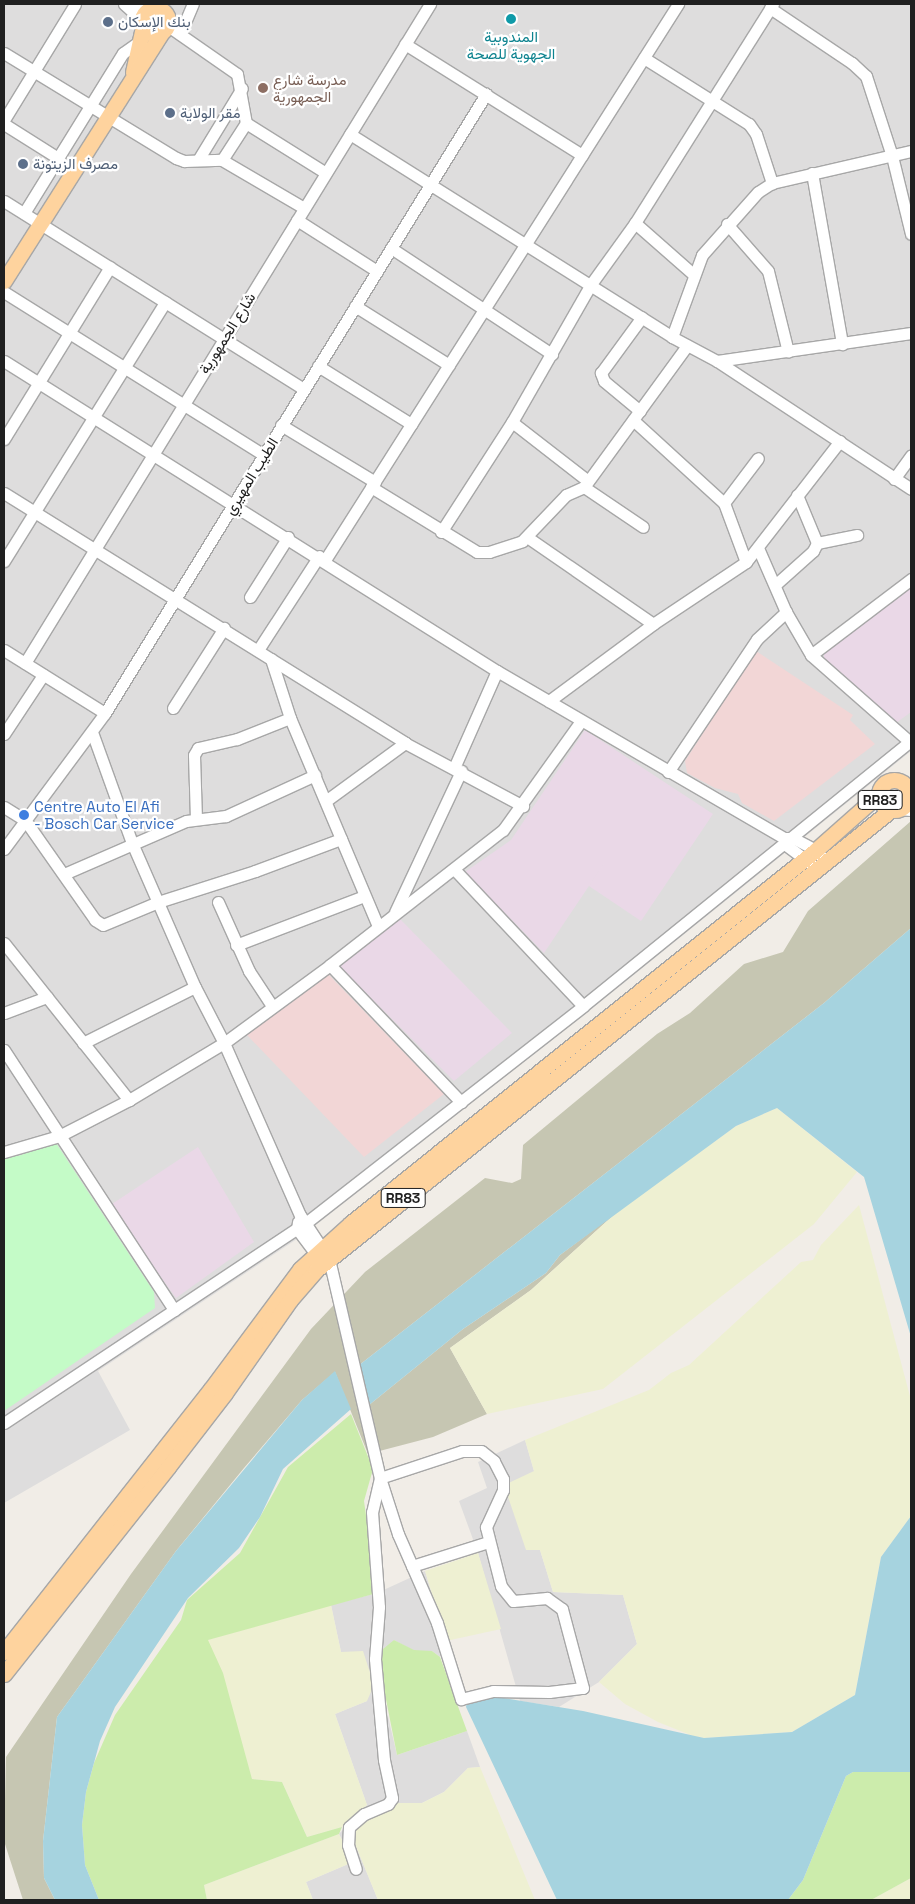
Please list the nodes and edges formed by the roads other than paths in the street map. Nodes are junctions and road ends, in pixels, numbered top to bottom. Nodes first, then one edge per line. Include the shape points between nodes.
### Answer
1 (75, 4) edge
2 (124, 4) edge
3 (132, 4) edge
4 (193, 4) edge
5 (430, 4) edge
6 (678, 4) edge
7 (771, 6) edge
8 (147, 14) edge
9 (169, 23) edge
10 (139, 42) junction
11 (405, 44) junction
12 (4, 54) edge
13 (644, 58) junction
14 (33, 72) junction
15 (131, 81) junction
16 (242, 88) junction
17 (486, 94) junction
18 (712, 99) junction
19 (90, 107) junction
20 (107, 117) junction
21 (4, 120) edge
22 (246, 123) junction
23 (4, 124) edge
24 (350, 134) junction
25 (911, 151) edge
26 (582, 155) junction
27 (892, 156) junction
28 (58, 158) junction
29 (198, 160) junction
30 (222, 160) junction
31 (326, 173) junction
32 (812, 173) junction
33 (772, 183) junction
34 (430, 184) junction
35 (4, 201) edge
36 (304, 208) junction
37 (24, 213) junction
38 (297, 220) junction
39 (635, 223) junction
40 (40, 224) junction
41 (727, 224) junction
42 (911, 234) edge
43 (526, 244) junction
44 (391, 248) junction
45 (110, 267) junction
46 (377, 271) junction
47 (694, 274) junction
48 (4, 281) edge
49 (591, 284) junction
50 (4, 292) edge
51 (165, 302) junction
52 (355, 306) junction
53 (485, 308) junction
54 (642, 317) junction
55 (69, 333) junction
56 (911, 333) edge
57 (672, 336) junction
58 (224, 339) junction
59 (842, 344) junction
60 (687, 346) junction
61 (788, 352) junction
62 (552, 354) junction
63 (4, 361) edge
64 (718, 361) junction
65 (449, 365) junction
66 (318, 366) junction
67 (124, 367) junction
68 (39, 382) junction
69 (304, 389) junction
70 (183, 405) junction
71 (637, 416) junction
72 (94, 417) junction
73 (512, 422) junction
74 (412, 424) junction
75 (282, 426) junction
76 (4, 439) edge
77 (840, 441) junction
78 (153, 454) junction
79 (264, 455) junction
80 (911, 456) edge
81 (758, 458) dead end
82 (894, 479) junction
83 (586, 484) junction
84 (373, 485) junction
85 (911, 490) edge
86 (4, 493) edge
87 (797, 495) junction
88 (233, 503) junction
89 (724, 503) junction
90 (34, 513) junction
91 (643, 526) dead end
92 (441, 532) junction
93 (858, 535) dead end
94 (288, 537) junction
95 (527, 537) junction
96 (817, 543) junction
97 (758, 548) junction
98 (96, 550) junction
99 (322, 558) junction
100 (4, 561) edge
101 (746, 562) junction
102 (911, 579) edge
103 (775, 585) junction
104 (175, 598) junction
105 (250, 598) dead end
106 (786, 612) junction
107 (653, 624) junction
108 (224, 628) junction
109 (4, 650) edge
110 (258, 650) junction
111 (811, 655) junction
112 (271, 659) junction
113 (24, 663) junction
114 (497, 671) junction
115 (43, 675) junction
116 (549, 701) junction
117 (173, 708) dead end
118 (104, 713) junction
119 (290, 718) junction
120 (581, 721) junction
121 (92, 732) junction
122 (4, 734) edge
123 (910, 741) edge
124 (405, 743) junction
125 (458, 770) junction
126 (668, 772) junction
127 (911, 772) edge
128 (315, 775) junction
129 (895, 780) junction
130 (879, 794) junction
131 (327, 800) junction
132 (906, 801) edge
133 (524, 806) junction
134 (4, 807) edge
135 (196, 819) junction
136 (24, 820) junction
137 (341, 838) junction
138 (788, 840) junction
139 (132, 843) junction
140 (4, 848) edge
141 (816, 859) junction
142 (454, 869) junction
143 (64, 874) junction
144 (364, 896) junction
145 (158, 902) junction
146 (218, 902) dead end
147 (393, 915) junction
148 (378, 926) junction
149 (4, 943) edge
150 (236, 945) junction
151 (330, 965) junction
152 (195, 988) junction
153 (46, 997) junction
154 (272, 1006) junction
155 (583, 1006) junction
156 (4, 1013) edge
157 (224, 1042) junction
158 (83, 1044) junction
159 (4, 1050) edge
160 (129, 1100) junction
161 (461, 1102) junction
162 (59, 1136) junction
163 (4, 1152) edge
164 (301, 1222) junction
165 (324, 1259) junction
166 (174, 1310) junction
167 (4, 1423) edge
168 (380, 1478) junction
169 (488, 1542) junction
170 (412, 1566) junction
171 (4, 1652) edge
172 (4, 1674) edge
173 (356, 1869) dead end

1 - 14 street
2 - 8 street
3 - 8 street
4 - 9 street
5 - 11 street, شارع الجمهورية
6 - 13 street
7 - 18 street
7 - 27 street via 866,76
8 - 9 main road via 159,9
8 - 9 main road via 150,34
8 - 10 main road
9 - 15 main road
9 - 16 street via 232,68
10 - 15 main road
10 - 19 street via 123,53
11 - 17 street
11 - 24 street, شارع الجمهورية
12 - 14 street
13 - 18 street
13 - 26 street
14 - 19 street
14 - 21 street
15 - 20 main road
16 - 22 street
16 - 29 street
17 - 26 street
17 - 34 street, الطيب المهيري
18 - 33 street via 753,129
18 - 39 street
19 - 20 street
19 - 28 street
20 - 29 street via 176,158
20 - 40 main road
22 - 30 street
22 - 31 street
23 - 28 street
24 - 31 street, شارع الجمهورية
24 - 34 street
25 - 27 street
26 - 43 street
27 - 32 street
27 - 42 street
28 - 37 street
29 - 30 street
30 - 36 street
31 - 36 street, شارع الجمهورية
32 - 33 street
32 - 59 street
33 - 41 street via 758,192
34 - 43 street
34 - 44 street, الطيب المهيري
35 - 37 street
36 - 38 street, شارع الجمهورية
37 - 40 street
38 - 46 street
38 - 58 street, شارع الجمهورية
39 - 47 street
39 - 49 street
40 - 45 street
40 - 48 main road
41 - 47 street via 702,255
41 - 61 street via 768,271
43 - 49 street
43 - 53 street
44 - 46 street, الطيب المهيري
44 - 53 street
45 - 51 street
45 - 55 street
46 - 52 street, الطيب المهيري
47 - 57 street
49 - 54 street
49 - 62 street
50 - 55 street
51 - 58 street
51 - 67 street
52 - 65 street
52 - 66 street, الطيب المهيري
53 - 62 street
53 - 65 street
54 - 57 street
54 - 71 street via 601,373 604,381
55 - 67 street
55 - 68 street
56 - 59 street
57 - 60 street
58 - 69 street
58 - 70 street, شارع الجمهورية
59 - 61 street
60 - 64 street
60 - 71 street
61 - 64 street
62 - 73 street
63 - 68 street
64 - 77 street
65 - 74 street
66 - 69 street, الطيب المهيري
66 - 74 street
67 - 70 street
67 - 72 street
68 - 72 street
68 - 76 street
69 - 75 street, الطيب المهيري
70 - 78 street, شارع الجمهورية
70 - 79 street
71 - 83 street
71 - 89 street
72 - 78 street
72 - 90 street
73 - 83 street
73 - 92 street
74 - 84 street
75 - 79 street, الطيب المهيري
75 - 84 street
77 - 82 street
77 - 87 street
78 - 88 street
78 - 98 street, شارع الجمهورية
79 - 88 street, الطيب المهيري
80 - 82 street
81 - 89 street
82 - 85 street
83 - 91 street
83 - 95 street via 566,494
84 - 92 street
84 - 99 street
86 - 90 street
87 - 96 street
87 - 97 street
88 - 94 street
88 - 104 street, الطيب المهيري
89 - 101 street
90 - 98 street
90 - 100 street
92 - 95 street via 480,553
93 - 96 street
94 - 99 street
94 - 105 street
95 - 107 street
96 - 103 street
97 - 101 street
97 - 103 street
98 - 104 street
98 - 113 street, شارع الجمهورية
99 - 110 street
99 - 114 street
101 - 107 street
102 - 111 street
103 - 106 street
104 - 108 street
104 - 118 street, الطيب المهيري
106 - 111 street
106 - 126 street via 757,639
107 - 116 street
108 - 110 street
108 - 117 street
109 - 113 street
110 - 112 street
111 - 123 street
112 - 119 street
112 - 124 street
113 - 115 street
114 - 116 street
114 - 125 street
115 - 118 street
115 - 122 street
116 - 120 street
118 - 121 street, الطيب المهيري
119 - 128 street
119 - 135 street via 237,739 198,748 194,755
120 - 126 street
120 - 133 street
121 - 136 street, الطيب المهيري
121 - 139 street
123 - 138 street
124 - 125 street
124 - 131 street
125 - 133 street
125 - 147 street
126 - 138 street
127 - 129 main road, RR83
128 - 131 street
128 - 135 street via 226,816
129 - 130 main road, RR83 via 884,784
129 - 132 main road, RR83 via 905,785
130 - 132 main road, RR83 via 882,804
130 - 141 main road, RR83
131 - 137 street
132 - 141 main road, RR83
133 - 142 street via 504,830
134 - 136 street
135 - 139 street
136 - 140 street, الطيب المهيري
136 - 143 street
137 - 144 street
137 - 145 street
138 - 141 street
138 - 155 street
139 - 143 street
139 - 145 street
141 - 165 main road, RR83
142 - 147 street
142 - 155 street
143 - 145 street via 101,924
144 - 148 street
144 - 150 street
145 - 152 street
146 - 150 street
147 - 148 street
148 - 151 street
149 - 153 street
150 - 154 street
151 - 154 street
151 - 161 street
152 - 157 street
152 - 158 street
153 - 156 street
153 - 158 street
154 - 157 street
155 - 161 street
157 - 160 street
157 - 164 street
158 - 160 street
159 - 162 street
160 - 162 street
161 - 164 street
162 - 163 street
162 - 166 street
164 - 165 street
164 - 166 street
165 - 168 street
165 - 171 main road, RR83 via 279,1294 211,1389
165 - 172 main road, RR83 via 290,1300 225,1393
166 - 167 street
168 - 169 street via 462,1451 482,1451 494,1461 503,1479 503,1490 486,1523
168 - 170 street
168 - 173 street via 372,1512 379,1607 375,1658 384,1760 392,1798 388,1804 364,1814 349,1828 348,1845
169 - 170 street
169 - 170 street via 501,1586 509,1598 517,1602 547,1598 562,1608 583,1688 493,1692 461,1699 437,1623

